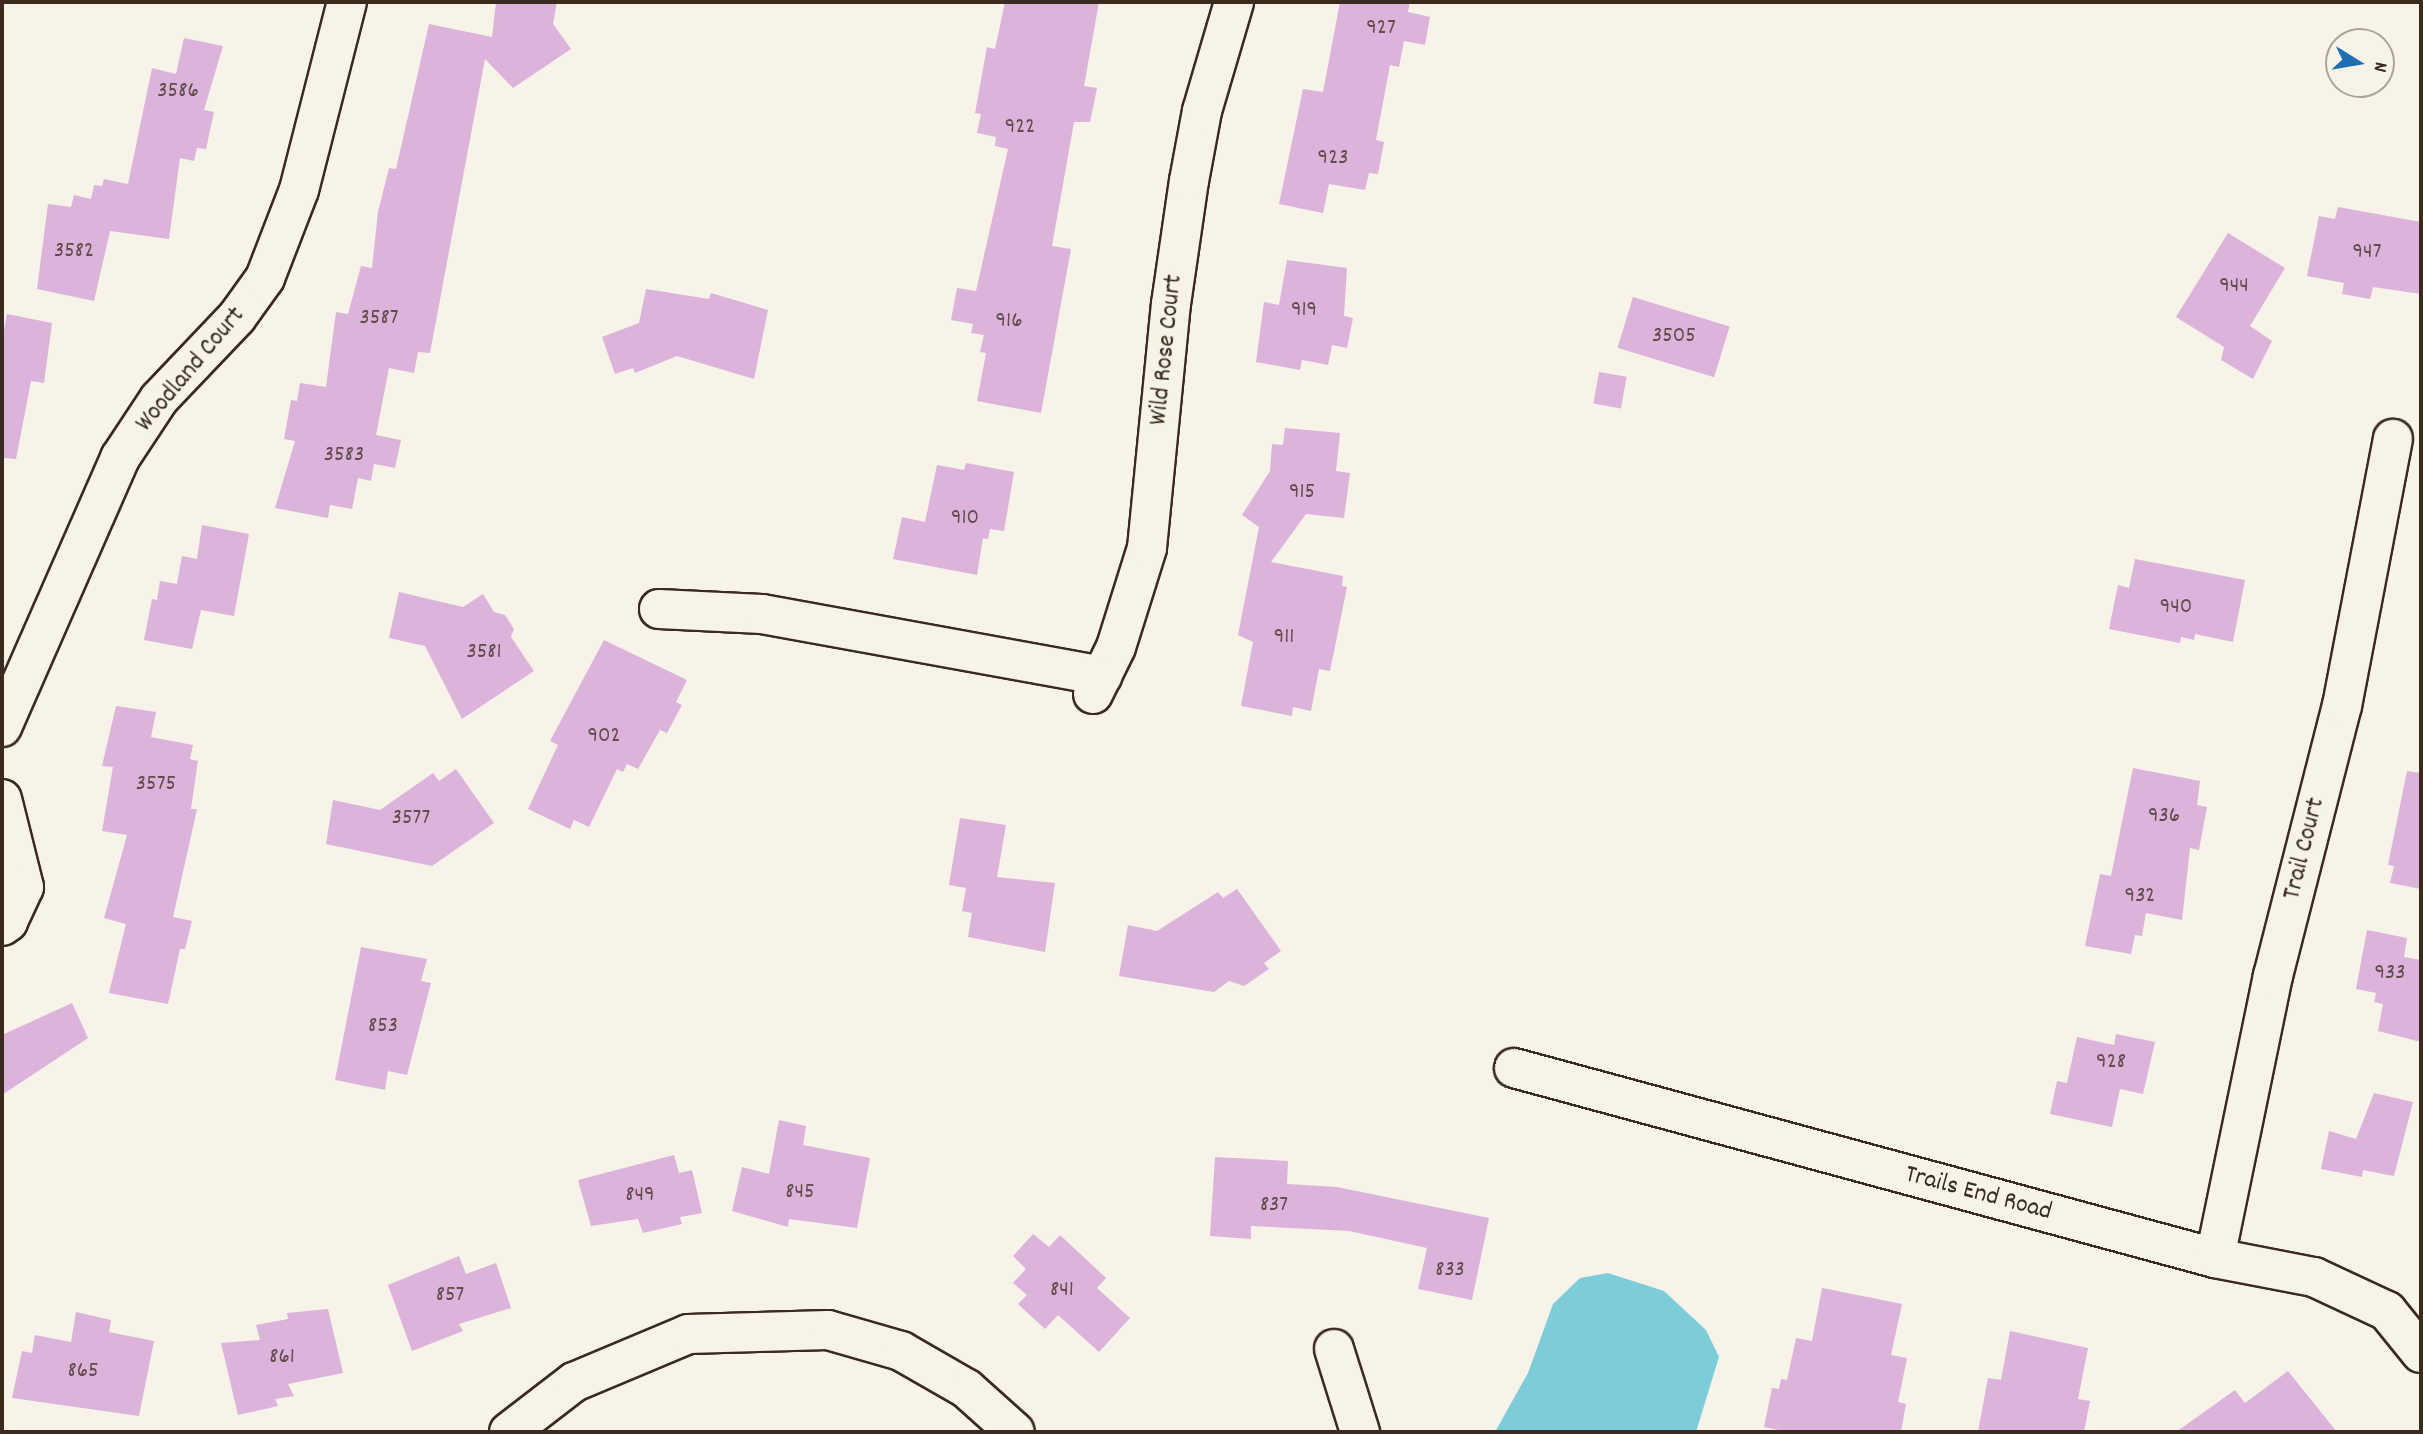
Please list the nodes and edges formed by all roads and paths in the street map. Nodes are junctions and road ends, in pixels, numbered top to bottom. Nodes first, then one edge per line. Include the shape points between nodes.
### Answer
1 (347, 2) edge
2 (1234, 2) edge
3 (2393, 439) dead end
4 (659, 609) dead end
5 (2, 727) edge
6 (2, 799) edge
7 (2, 926) edge
8 (1514, 1068) dead end
9 (2215, 1258) junction
10 (1334, 1349) dead end
11 (2421, 1353) edge
12 (509, 1432) edge
13 (1015, 1432) edge
14 (1360, 1432) edge

1 - 5 street, Woodland Court via 299,190 265,278 237,317 159,399 120,457
2 - 4 street, Wild Rose Court via 1202,111 1187,192 1147,548 1134,598 1097,685 762,614
3 - 9 street, Trail Court via 2342,706 2273,976
6 - 7 street via 24,887
8 - 9 street, Trails End Road
9 - 11 street, Trails End Road via 2314,1278 2387,1311
10 - 14 street
12 - 13 street via 574,1382 688,1334 828,1330 901,1351 967,1389

